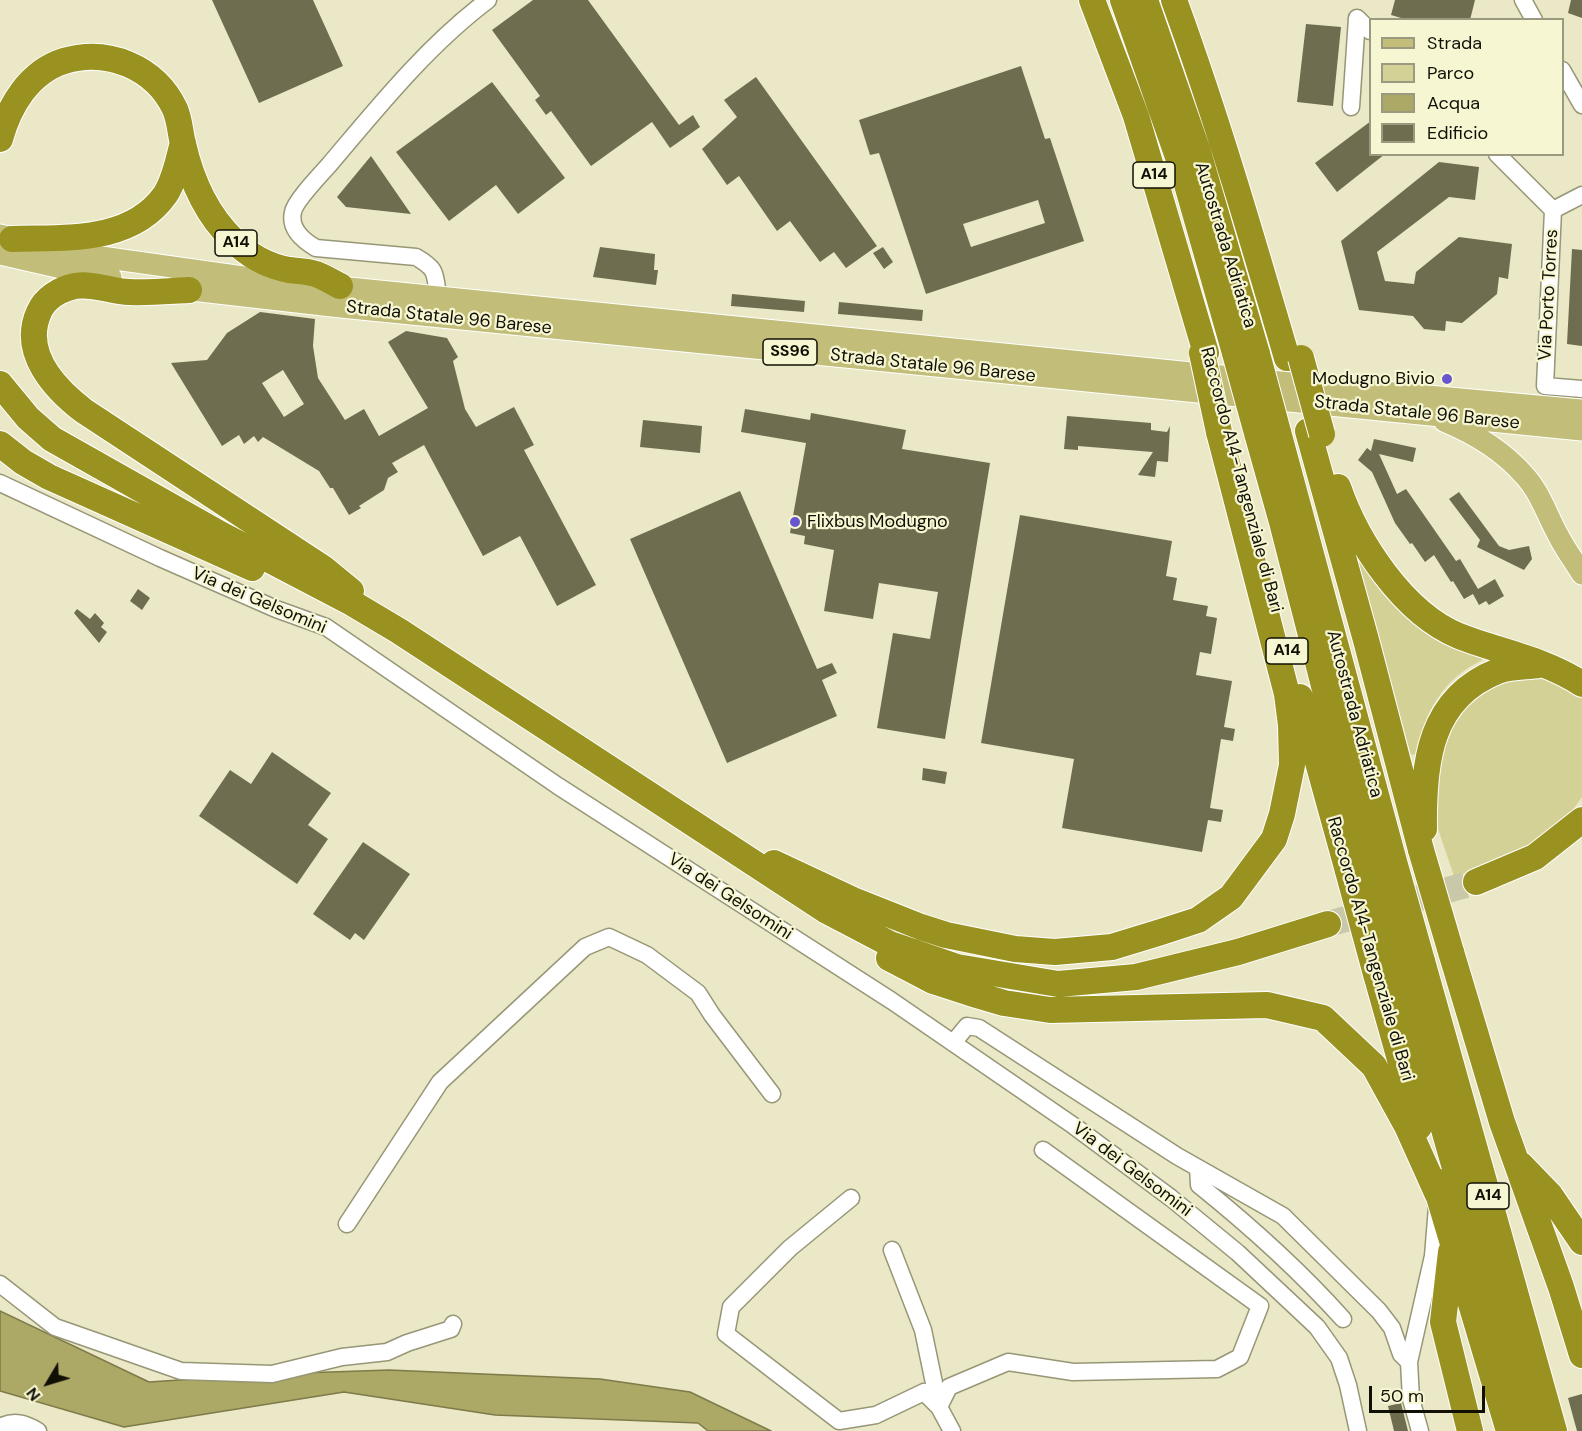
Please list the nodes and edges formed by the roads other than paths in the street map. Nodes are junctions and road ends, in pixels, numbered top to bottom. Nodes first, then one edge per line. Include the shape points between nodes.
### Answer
1 (488, 0) edge
2 (1092, 0) edge
3 (1123, 0) edge
4 (1145, 0) edge
5 (1174, 0) edge
6 (1523, 0) edge
7 (1533, 18) edge
8 (1369, 29) edge
9 (1564, 72) edge
10 (1582, 105) edge
11 (1351, 107) dead end
12 (0, 139) edge
13 (183, 143) junction
14 (1499, 156) edge
15 (1582, 195) edge
16 (1553, 210) junction
17 (4, 243) edge
18 (340, 286) junction
19 (189, 291) junction
20 (438, 297) junction
21 (1246, 353) junction
22 (0, 384) edge
23 (1582, 389) edge
24 (1582, 410) edge
25 (1429, 415) junction
26 (1582, 430) edge
27 (1223, 431) junction
28 (1315, 433) junction
29 (0, 444) edge
30 (0, 483) edge
31 (1581, 569) edge
32 (352, 603) junction
33 (399, 631) junction
34 (1547, 664) junction
35 (1582, 684) edge
36 (1582, 820) edge
37 (725, 846) junction
38 (1420, 846) junction
39 (1370, 865) junction
40 (1476, 882) tunnel mouth
41 (827, 911) junction
42 (1328, 924) tunnel mouth
43 (1399, 968) junction
44 (953, 1043) junction
45 (772, 1094) dead end
46 (1042, 1150) dead end
47 (1515, 1159) junction
48 (1198, 1168) junction
49 (1438, 1195) junction
50 (851, 1198) dead end
51 (347, 1224) dead end
52 (1582, 1242) edge
53 (1452, 1243) junction
54 (892, 1250) dead end
55 (0, 1284) edge
56 (1344, 1319) dead end
57 (453, 1324) dead end
58 (1582, 1355) edge
59 (1409, 1362) junction
60 (939, 1407) junction
61 (2, 1425) edge
62 (38, 1431) edge
63 (952, 1431) edge
64 (1358, 1431) edge
65 (1420, 1431) edge
66 (1470, 1431) edge
67 (1509, 1431) edge
68 (1530, 1431) edge
69 (1554, 1431) edge

1 - 20 street via 463,19 387,96 292,211 297,232 316,248 416,257 426,262 435,272
2 - 27 highway, Raccordo A14-Tangenziale di Bari / A14 via 1136,116 1188,290
3 - 21 highway, Autostrada Adriatica / A14
4 - 21 highway, Autostrada Adriatica / A14 via 1197,149
5 - 28 highway, A14 via 1294,358
6 - 7 street
8 - 11 street via 1357,18
9 - 10 street
12 - 13 highway via 19,96 44,71 72,59 102,57 122,61 152,78 175,110
13 - 17 highway via 166,194 140,220 94,235
13 - 18 highway, A14 via 200,194 233,241 261,261 314,273
14 - 16 street, Via Porto Torres
15 - 16 street
16 - 23 street, Via Porto Torres via 1545,386
17 - 18 main road, Strada Statale 96 Barese / SS96 via 249,278
17 - 19 main road, Strada Statale 96 Barese / SS96 via 70,270
18 - 20 main road, Strada Statale 96 Barese / SS96
19 - 25 main road, Strada Statale 96 Barese / SS96
19 - 33 highway via 132,292 86,285 58,292 41,307 32,333 42,366 66,398 323,568
20 - 24 main road, Strada Statale 96 Barese / SS96
21 - 39 highway, Autostrada Adriatica / A14, bridge via 1267,432 1282,522
22 - 32 highway via 28,418 52,439
25 - 26 main road, Strada Statale 96 Barese / SS96
25 - 31 main road via 1491,446 1526,476
27 - 37 highway via 1287,694 1292,765 1274,839 1231,897 1198,920 1112,946 1055,952 1015,949 921,927 781,865
27 - 39 highway, Raccordo A14-Tangenziale di Bari / A14
28 - 34 highway via 1346,510 1387,578 1429,617 1457,635
28 - 38 highway, A14
29 - 32 highway via 50,477 288,585
30 - 44 street, Via dei Gelsomini via 160,558 326,627 558,786
32 - 33 highway
33 - 37 highway
34 - 35 highway
34 - 38 highway via 1501,670 1470,684 1445,710 1428,755
36 - 40 highway via 1535,857
37 - 41 highway
38 - 47 highway, A14, bridge
39 - 43 highway, Autostrada Adriatica / A14, bridge
41 - 42 highway via 890,944 957,967 1058,984 1136,977 1238,952
41 - 49 highway via 892,960 933,981 1004,1003 1050,1010 1267,1005 1323,1018 1374,1066
43 - 49 highway, Raccordo A14-Tangenziale di Bari / A14
43 - 68 highway, Autostrada Adriatica / A14
43 - 69 highway, Autostrada Adriatica / A14
44 - 48 street via 967,1026 979,1028
44 - 64 street, Via dei Gelsomini via 1171,1198 1295,1305 1334,1349 1344,1371
45 - 51 street via 711,1015 699,993 647,955 609,937 585,947 440,1082
46 - 60 street via 1260,1306 1240,1357 1217,1369 1073,1372 1008,1362 949,1387
47 - 52 highway, A14 via 1550,1195
47 - 58 highway, A14
48 - 56 street via 1199,1185 1309,1282
48 - 59 street via 1267,1206 1297,1229 1379,1311
49 - 53 highway, Raccordo A14-Tangenziale di Bari / A14
49 - 59 street via 1433,1256
50 - 60 street via 790,1248 730,1306 726,1334 839,1421 876,1415 924,1392
53 - 66 highway, Raccordo A14-Tangenziale di Bari / A14 via 1443,1322
53 - 67 highway, Raccordo A14-Tangenziale di Bari / A14
54 - 60 street via 923,1330
55 - 57 street via 55,1327 181,1371 272,1374 342,1356 387,1352 451,1329
59 - 65 street via 1411,1399
60 - 63 street
61 - 62 street via 16,1423

